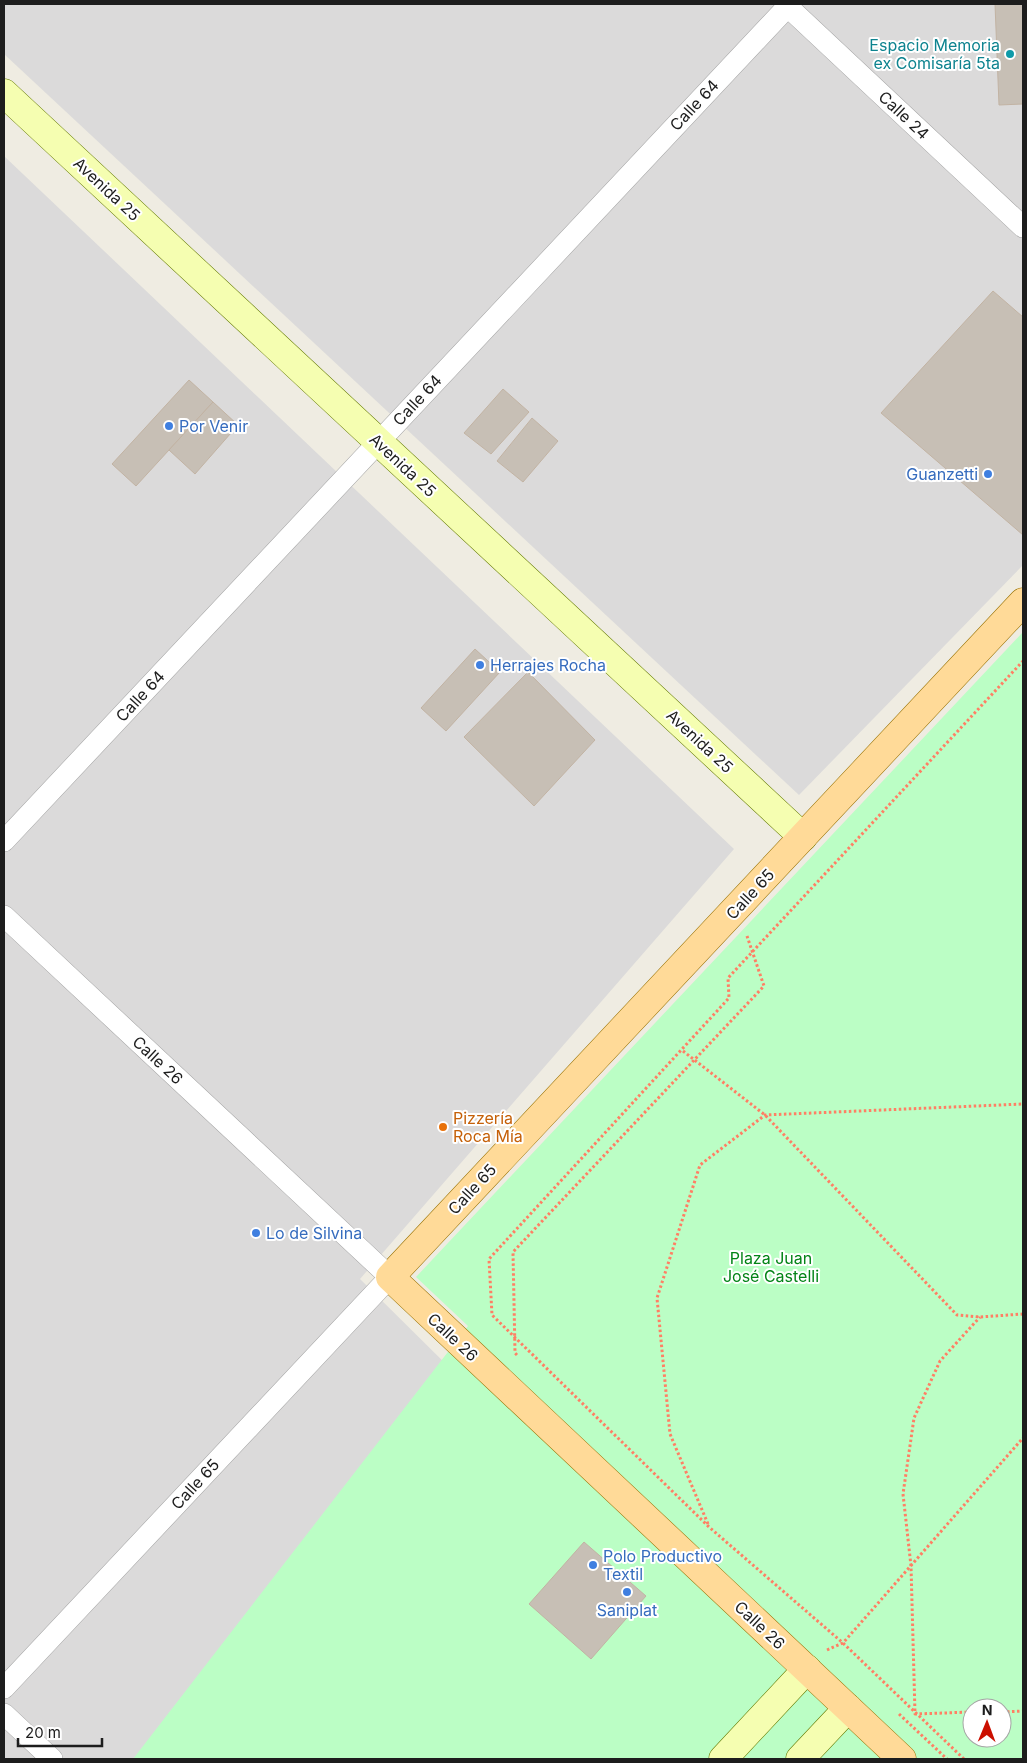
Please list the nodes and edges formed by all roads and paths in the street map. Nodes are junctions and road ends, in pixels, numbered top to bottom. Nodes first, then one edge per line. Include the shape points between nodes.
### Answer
1 (787, 5) edge
2 (4, 93) edge
3 (1023, 226) edge
4 (378, 442) junction
5 (1023, 602) edge
6 (1023, 661) edge
7 (803, 837) junction
8 (4, 841) edge
9 (4, 916) edge
10 (746, 934) dead end
11 (752, 951) junction
12 (683, 1051) junction
13 (694, 1060) junction
14 (1023, 1104) edge
15 (765, 1115) junction
16 (390, 1277) junction
17 (1023, 1314) edge
18 (980, 1317) junction
19 (514, 1337) junction
20 (522, 1360) dead end
21 (1023, 1438) edge
22 (709, 1527) junction
23 (911, 1566) junction
24 (821, 1642) dead end
25 (843, 1643) junction
26 (828, 1648) junction
27 (835, 1655) dead end
28 (807, 1669) junction
29 (4, 1688) edge
30 (848, 1708) junction
31 (962, 1712) edge
32 (4, 1714) edge
33 (898, 1714) dead end
34 (915, 1714) junction
35 (52, 1759) edge
36 (723, 1759) edge
37 (800, 1759) edge
38 (902, 1759) edge
39 (947, 1759) edge
40 (964, 1759) edge

1 - 3 street, Calle 24
1 - 4 street, Calle 64
2 - 4 street, Avenida 25
4 - 7 street, Avenida 25
4 - 8 street, Calle 64
5 - 7 main road, Calle 65
6 - 11 path
7 - 16 main road, Calle 65
9 - 16 street, Calle 26
10 - 11 path
11 - 12 path via 728,978 729,998
11 - 13 path via 764,986
12 - 13 path
12 - 19 path via 489,1260 492,1316
13 - 15 path
13 - 19 path via 513,1252
14 - 15 path
15 - 18 path via 956,1315
15 - 22 path via 700,1165 657,1298 670,1434
16 - 28 main road, Calle 26
16 - 29 street, Calle 65
17 - 18 path
18 - 23 path via 940,1361 914,1418 903,1494
19 - 20 path via 515,1353
19 - 22 path
21 - 23 path
22 - 25 path
23 - 25 path
23 - 34 path
24 - 26 path
25 - 26 path
25 - 34 path
26 - 27 path
26 - 28 path
28 - 30 main road, Calle 26
28 - 36 street
30 - 37 street
30 - 38 main road, Calle 26
31 - 34 path
32 - 35 street
33 - 39 path
34 - 40 path

